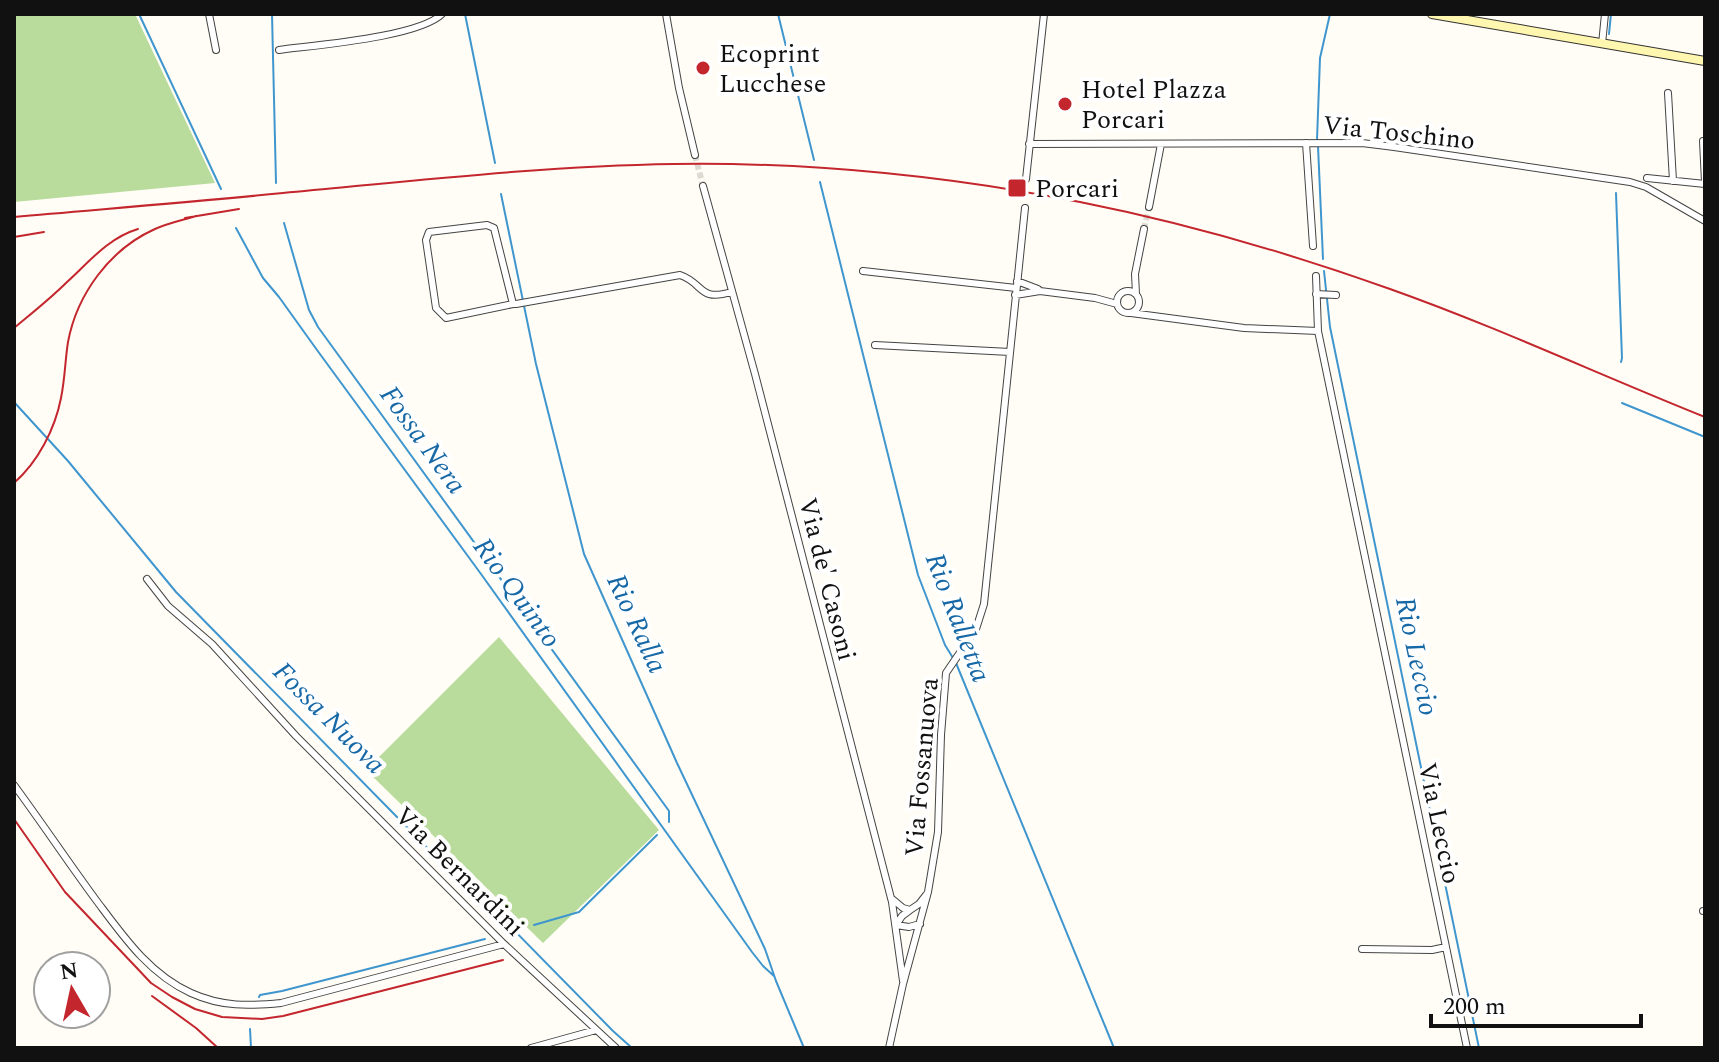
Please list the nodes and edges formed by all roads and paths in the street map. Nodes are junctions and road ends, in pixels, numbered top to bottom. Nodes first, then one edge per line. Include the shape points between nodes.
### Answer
1 (209, 14) edge
2 (442, 14) edge
3 (666, 14) edge
4 (1044, 14) edge
5 (1432, 14) edge
6 (1605, 14) edge
7 (1602, 44) junction
8 (216, 50) dead end
9 (279, 50) dead end
10 (1705, 61) edge
11 (1668, 93) dead end
12 (1703, 141) dead end
13 (1306, 143) junction
14 (1029, 144) junction
15 (1161, 144) junction
16 (695, 155) tunnel mouth
17 (1647, 178) dead end
18 (1026, 179) dead end
19 (1673, 181) junction
20 (1705, 183) edge
21 (703, 186) tunnel mouth
22 (1149, 207) tunnel mouth
23 (1025, 208) dead end
24 (1705, 221) edge
25 (1144, 229) tunnel mouth
26 (1313, 246) dead end
27 (863, 271) dead end
28 (1135, 274) junction
29 (1316, 276) dead end
30 (1016, 288) junction
31 (1041, 291) junction
32 (731, 292) junction
33 (1122, 294) junction
34 (1136, 294) junction
35 (1316, 294) junction
36 (1334, 294) dead end
37 (1095, 298) junction
38 (515, 304) junction
39 (1117, 304) junction
40 (1139, 305) junction
41 (1131, 313) junction
42 (1158, 315) junction
43 (1318, 331) junction
44 (875, 345) dead end
45 (1010, 352) junction
46 (147, 579) dead end
47 (14, 785) edge
48 (928, 892) junction
49 (890, 897) junction
50 (910, 910) junction
51 (920, 924) junction
52 (896, 925) junction
53 (504, 944) junction
54 (1446, 947) junction
55 (1362, 949) dead end
56 (903, 984) junction
57 (596, 1030) junction
58 (531, 1048) edge
59 (616, 1048) edge
60 (889, 1048) edge
61 (1467, 1048) edge

1 - 8 street
2 - 9 street via 427,25 396,33
3 - 16 street
4 - 14 street
5 - 7 main road
6 - 7 street
7 - 10 main road
11 - 19 street
12 - 20 street
13 - 15 street, Via Toschino
13 - 24 street, Via Toschino via 1362,143 1630,182
13 - 26 street
14 - 15 street, Via Toschino
14 - 18 street
15 - 22 street
17 - 19 street
19 - 20 street
21 - 32 street, Via de' Casoni
23 - 30 street, Via Fossanuova
25 - 28 street
27 - 30 street
28 - 33 street
28 - 34 street
29 - 35 street, Via Leccio
30 - 31 street
30 - 31 street
30 - 45 street, Via Fossanuova
31 - 37 street
32 - 38 street via 703,293 680,275
32 - 49 street, Via de' Casoni
33 - 34 street
33 - 37 street
33 - 39 street
34 - 40 street
35 - 36 street
35 - 43 street, Via Leccio
37 - 39 street
38 - 38 street via 456,317 441,314 426,240 429,232 494,228
39 - 41 street
40 - 41 street
40 - 42 street
41 - 42 street
42 - 43 street via 1244,328
43 - 54 street, Via Leccio
44 - 45 street
45 - 48 street, Via Fossanuova via 984,604 976,629 946,673 938,832
46 - 53 street, Via Bernardini
47 - 53 street via 126,940 175,985 205,998 245,1006 281,1003
48 - 50 street
48 - 51 street, Via Fossanuova
49 - 50 street
49 - 52 street, Via de' Casoni
50 - 52 street
51 - 52 street
51 - 56 street, Via Fossanuova
52 - 56 street, Via de' Casoni
53 - 57 street, Via Bernardini
54 - 55 street
54 - 61 street, Via Leccio
56 - 60 street, Via Fossanuova
57 - 58 street
57 - 59 street, Via Bernardini

